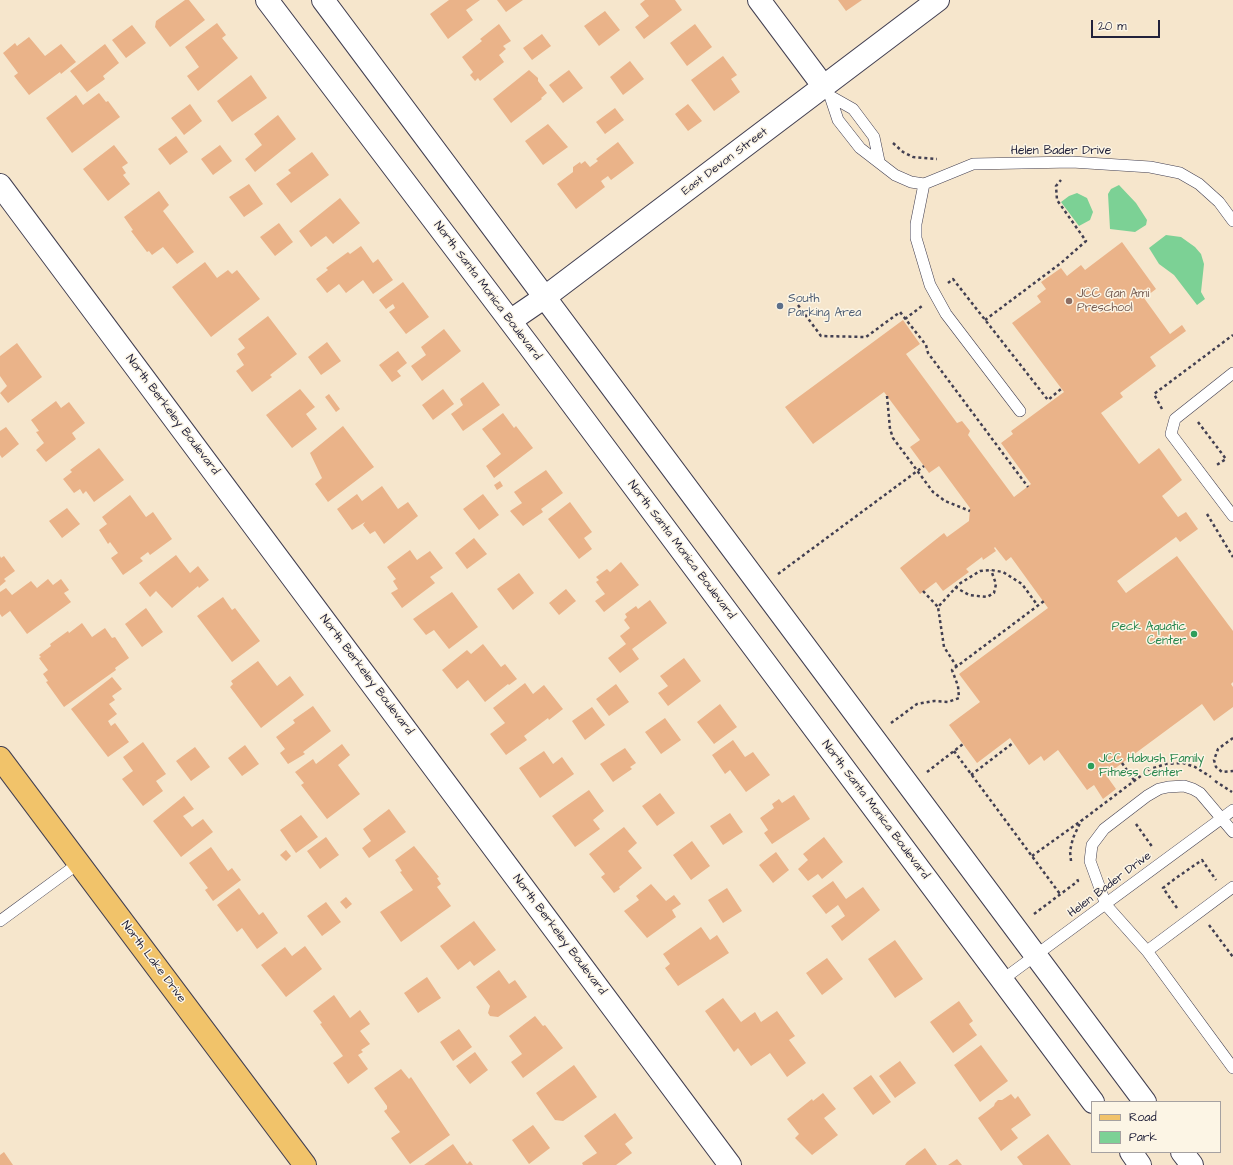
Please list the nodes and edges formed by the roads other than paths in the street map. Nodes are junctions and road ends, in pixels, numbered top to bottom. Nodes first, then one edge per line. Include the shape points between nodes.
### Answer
1 (267, 0) edge
2 (323, 0) edge
3 (759, 0) edge
4 (938, 0) edge
5 (827, 92) junction
6 (879, 161) junction
7 (924, 184) junction
8 (0, 185) edge
9 (1233, 221) edge
10 (545, 297) junction
11 (510, 321) junction
12 (1233, 373) edge
13 (1020, 411) dead end
14 (1233, 516) edge
15 (0, 758) edge
16 (1233, 810) edge
17 (1222, 818) junction
18 (1233, 832) edge
19 (79, 863) junction
20 (1233, 888) edge
21 (1106, 904) junction
22 (0, 921) edge
23 (1147, 951) junction
24 (1036, 956) junction
25 (1002, 980) junction
26 (1233, 1068) edge
27 (1092, 1101) edge
28 (1144, 1101) edge
29 (1132, 1153) edge
30 (1183, 1153) edge
31 (305, 1165) edge
32 (730, 1165) edge
33 (1140, 1165) edge
34 (1192, 1165) edge

1 - 11 street, North Santa Monica Boulevard
2 - 10 street
3 - 5 street
4 - 5 street, East Devon Street
5 - 6 lane via 838,120 860,148
5 - 6 lane via 853,109 874,137
5 - 10 street, East Devon Street
6 - 7 lane via 895,175
7 - 9 lane, Helen Bader Drive via 974,164 1072,162 1150,167 1180,173 1199,184 1219,202
7 - 13 lane via 916,224 916,238 930,285 946,314
8 - 32 street, North Berkeley Boulevard
10 - 11 street, East Devon Street
10 - 24 street
11 - 25 street, North Santa Monica Boulevard
12 - 14 lane via 1175,419 1171,434
15 - 19 main road, North Lake Drive
16 - 17 lane, Helen Bader Drive
17 - 18 lane
17 - 21 lane, Helen Bader Drive
17 - 21 lane via 1207,800 1193,789 1168,786 1148,796 1104,829 1092,845 1090,861
19 - 22 lane
19 - 31 main road, North Lake Drive
20 - 23 lane
21 - 23 lane
21 - 24 lane, Helen Bader Drive
23 - 26 lane
24 - 25 lane, Helen Bader Drive
24 - 28 street
25 - 27 street, North Santa Monica Boulevard
29 - 33 street
30 - 34 street

